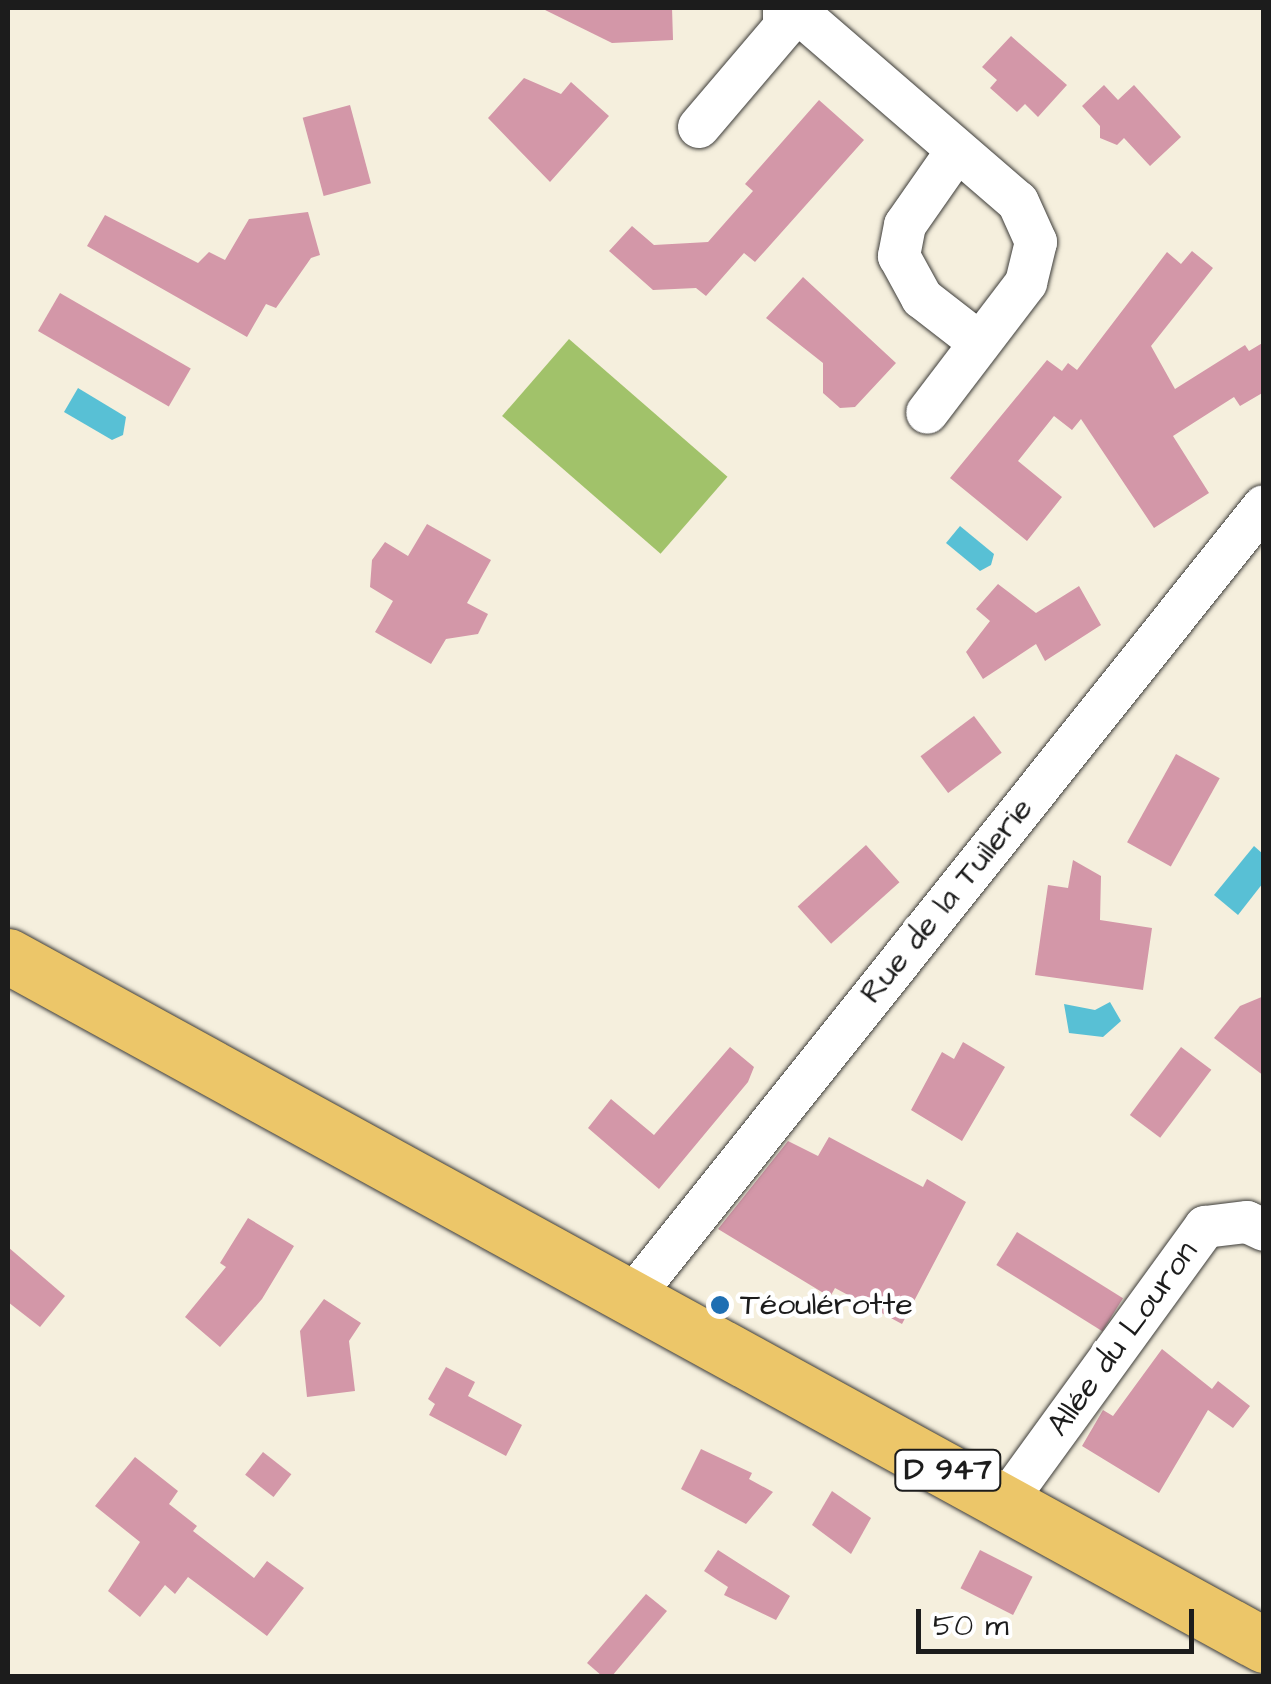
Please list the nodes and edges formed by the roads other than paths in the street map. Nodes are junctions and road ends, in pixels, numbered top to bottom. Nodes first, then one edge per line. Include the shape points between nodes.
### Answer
1 (784, 8) edge
2 (793, 8) edge
3 (699, 127) dead end
4 (956, 152) junction
5 (980, 344) junction
6 (927, 413) dead end
7 (1264, 506) edge
8 (8, 956) edge
9 (1264, 1230) edge
10 (632, 1297) junction
11 (1006, 1501) junction
12 (1264, 1644) edge

1 - 3 street via 784,27
2 - 4 street
4 - 5 street via 1018,202 1036,242 1026,283
4 - 5 street via 906,225 899,256 922,298
5 - 6 street
7 - 10 street, Rue de la Tuilerie
8 - 10 main road, D 947
9 - 11 street, Allée du Louron via 1247,1222 1205,1227
10 - 11 main road, D 947
11 - 12 main road, D 947

